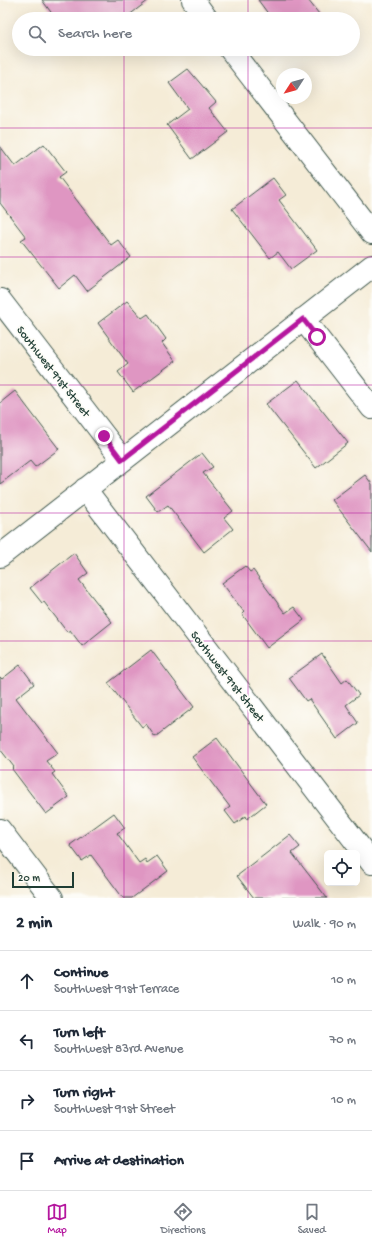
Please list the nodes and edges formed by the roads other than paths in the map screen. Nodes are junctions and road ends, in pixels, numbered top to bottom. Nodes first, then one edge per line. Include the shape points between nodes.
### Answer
1 (193, 0) edge
2 (202, 12) edge
3 (235, 56) edge
4 (372, 233) edge
5 (372, 266) edge
6 (0, 300) edge
7 (303, 319) junction
8 (372, 408) edge
9 (122, 460) junction
10 (85, 489) junction
11 (0, 556) edge
12 (0, 830) edge
13 (372, 864) edge
14 (52, 898) edge

1 - 2 street
3 - 4 street
5 - 7 street
6 - 9 street, Southwest 91st Street
7 - 8 street
7 - 9 street
9 - 10 street
10 - 11 street
10 - 13 street, Southwest 91st Street
12 - 14 street

